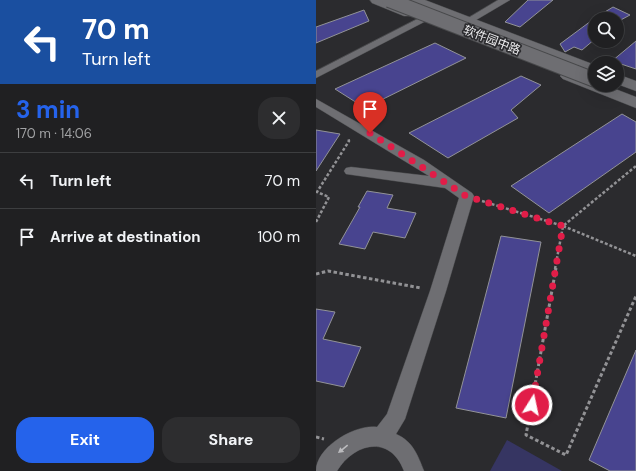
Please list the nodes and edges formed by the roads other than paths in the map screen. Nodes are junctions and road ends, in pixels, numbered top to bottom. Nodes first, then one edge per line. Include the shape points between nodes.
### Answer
1 (376, 0) edge
2 (389, 0) edge
3 (397, 0) edge
4 (413, 0) edge
5 (505, 0) edge
6 (423, 19) junction
7 (468, 21) junction
8 (508, 36) junction
9 (492, 46) junction
10 (588, 67) edge
11 (588, 73) edge
12 (316, 75) edge
13 (588, 77) edge
14 (624, 82) edge
15 (636, 86) edge
16 (624, 87) edge
17 (624, 91) edge
18 (636, 92) edge
19 (636, 96) edge
20 (316, 102) edge
21 (636, 104) edge
22 (351, 171) dead end
23 (448, 183) junction
24 (382, 437) junction
25 (325, 471) edge
26 (414, 471) edge

1 - 6 street
2 - 13 street, 软件园中路, bridge
3 - 11 street, 软件园中路, bridge
4 - 7 street
5 - 7 street
6 - 9 street
6 - 12 street
7 - 8 street
8 - 9 street via 515,44 513,46
8 - 10 street
9 - 21 street
14 - 15 street
16 - 18 street
17 - 19 street
20 - 23 street via 346,118
22 - 23 street
23 - 24 street via 466,196 438,291 394,419
24 -> 25 street via 368,437 348,444 332,459
24 - 26 street via 404,450

